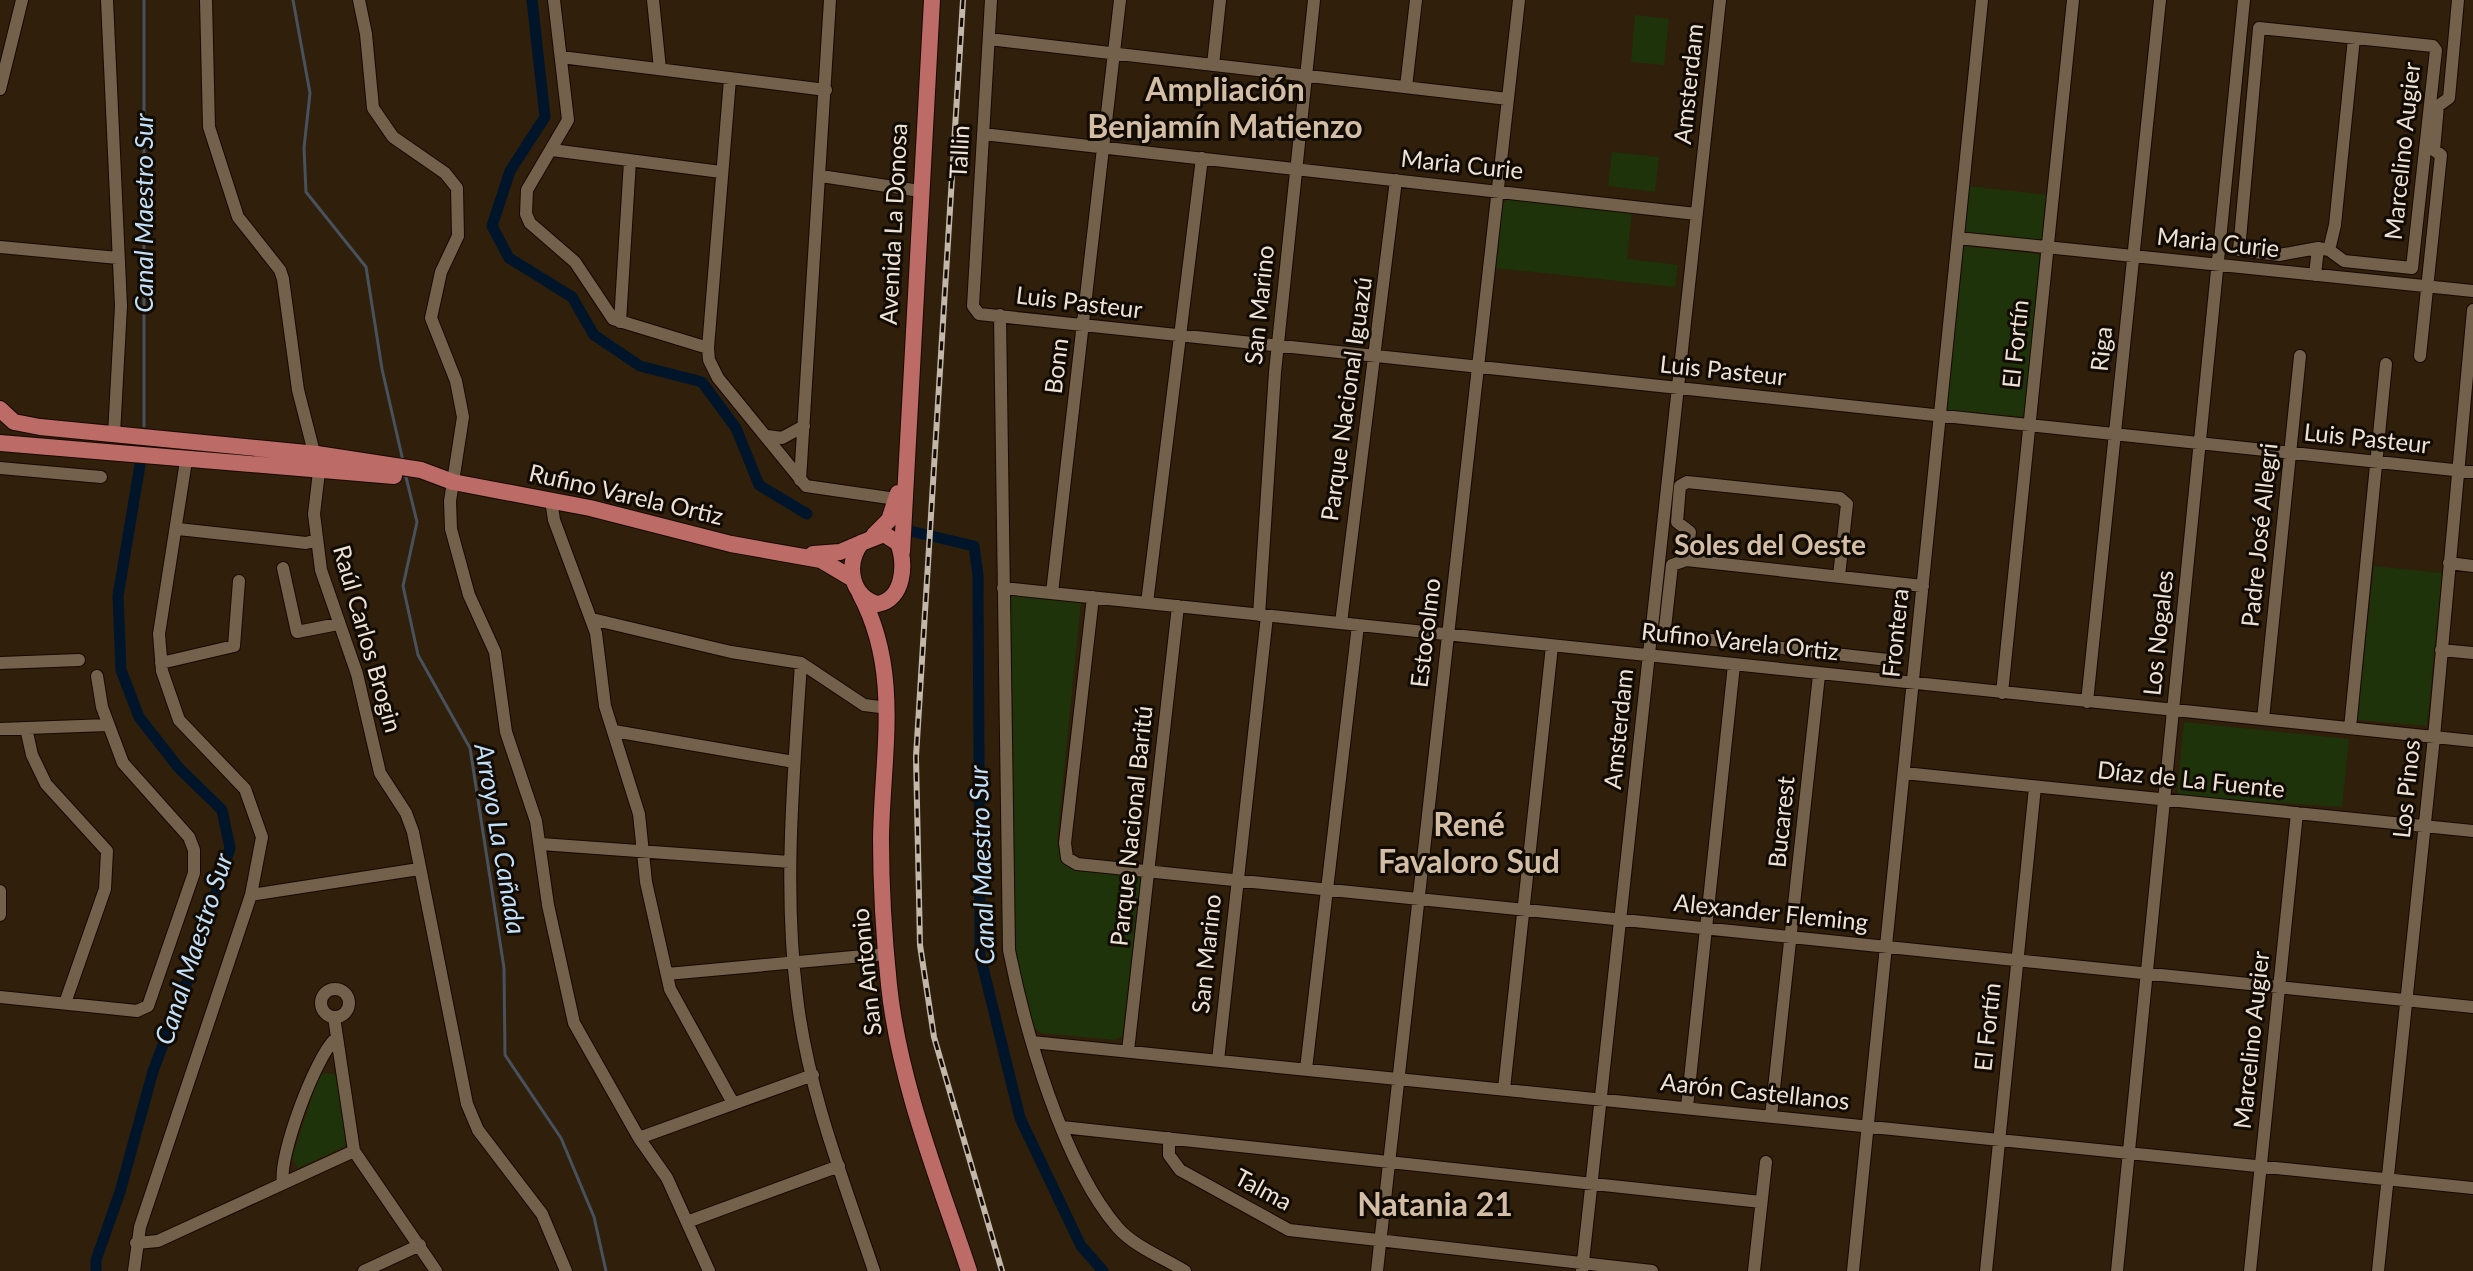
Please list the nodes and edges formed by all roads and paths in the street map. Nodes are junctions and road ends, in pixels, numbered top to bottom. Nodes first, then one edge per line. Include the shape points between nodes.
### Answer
1 (22, 0) edge
2 (107, 0) edge
3 (206, 0) edge
4 (359, 0) edge
5 (554, 0) edge
6 (653, 0) edge
7 (830, 0) edge
8 (932, 0) edge
9 (991, 0) edge
10 (1120, 0) edge
11 (1220, 0) edge
12 (1314, 0) edge
13 (1416, 0) edge
14 (1519, 0) edge
15 (1720, 0) edge
16 (1982, 0) edge
17 (2073, 0) edge
18 (2160, 0) edge
19 (2244, 0) edge
20 (2458, 0) edge
21 (2354, 38) junction
22 (989, 39) junction
23 (1114, 53) junction
24 (561, 57) junction
25 (1213, 65) junction
26 (660, 69) junction
27 (1306, 75) junction
28 (730, 79) junction
29 (1406, 87) junction
30 (0, 89) edge
31 (826, 90) junction
32 (1508, 99) junction
33 (983, 134) junction
34 (1103, 147) junction
35 (552, 150) junction
36 (1202, 158) junction
37 (630, 161) junction
38 (1296, 169) junction
39 (721, 172) junction
40 (821, 176) junction
41 (1396, 180) junction
42 (920, 191) junction
43 (1498, 191) junction
44 (1696, 214) junction
45 (1958, 238) junction
46 (0, 247) edge
47 (2048, 248) junction
48 (2323, 249) junction
49 (2133, 256) junction
50 (118, 258) junction
51 (2217, 266) junction
52 (2315, 275) junction
53 (2427, 287) junction
54 (2473, 291) edge
55 (973, 306) joint
56 (2473, 310) edge
57 (1000, 315) junction
58 (620, 322) junction
59 (1084, 325) junction
60 (1180, 337) junction
61 (1278, 346) junction
62 (708, 348) junction
63 (2300, 356) dead end
64 (2420, 356) dead end
65 (1376, 357) junction
66 (2386, 364) dead end
67 (1478, 368) junction
68 (1677, 388) junction
69 (2469, 388) edge
70 (0, 409) edge
71 (1940, 416) junction
72 (2030, 425) junction
73 (804, 426) junction
74 (114, 434) junction
75 (2115, 434) junction
76 (767, 436) junction
77 (0, 443) edge
78 (2200, 443) junction
79 (905, 452) junction
80 (2290, 453) junction
81 (317, 454) junction
82 (186, 461) junction
83 (2378, 462) junction
84 (0, 468) edge
85 (387, 471) junction
86 (2458, 471) junction
87 (319, 472) junction
88 (2473, 472) edge
89 (101, 477) dead end
90 (448, 480) junction
91 (800, 480) junction
92 (896, 499) junction
93 (551, 500) junction
94 (178, 529) junction
95 (868, 539) junction
96 (317, 540) junction
97 (902, 552) junction
98 (799, 555) junction
99 (1686, 560) junction
100 (2449, 563) junction
101 (2473, 566) edge
102 (283, 568) dead end
103 (1839, 576) junction
104 (239, 581) dead end
105 (1923, 586) junction
106 (857, 587) junction
107 (1003, 588) junction
108 (1052, 593) junction
109 (1093, 597) junction
110 (891, 599) junction
111 (1147, 603) junction
112 (1178, 606) junction
113 (1263, 615) junction
114 (592, 619) junction
115 (1341, 623) junction
116 (338, 624) junction
117 (1358, 625) junction
118 (1447, 635) junction
119 (1552, 646) junction
120 (2441, 650) junction
121 (2473, 653) edge
122 (1649, 656) junction
123 (884, 658) junction
124 (79, 660) dead end
125 (1888, 660) dead end
126 (0, 663) edge
127 (161, 663) junction
128 (801, 663) junction
129 (1734, 665) junction
130 (1819, 675) junction
131 (97, 676) dead end
132 (1913, 684) junction
133 (2002, 693) junction
134 (2087, 702) junction
135 (888, 708) junction
136 (2174, 711) junction
137 (2263, 719) junction
138 (108, 725) junction
139 (26, 728) junction
140 (2350, 728) junction
141 (0, 729) edge
142 (614, 731) junction
143 (2434, 737) junction
144 (2473, 741) edge
145 (794, 762) junction
146 (1904, 773) junction
147 (2035, 787) junction
148 (2165, 800) junction
149 (2297, 813) junction
150 (2425, 826) junction
151 (2473, 831) edge
152 (541, 844) junction
153 (645, 850) junction
154 (790, 862) junction
155 (419, 869) junction
156 (1150, 872) junction
157 (1238, 881) junction
158 (1327, 890) junction
159 (0, 891) edge
160 (251, 895) junction
161 (1418, 899) junction
162 (1523, 910) junction
163 (0, 915) edge
164 (1620, 920) junction
165 (1706, 928) junction
166 (1793, 937) junction
167 (1886, 947) junction
168 (886, 954) junction
169 (2017, 960) junction
170 (795, 962) junction
171 (2147, 973) junction
172 (667, 974) junction
173 (2279, 987) junction
174 (0, 997) edge
175 (2406, 1000) junction
176 (65, 1003) junction
177 (2473, 1007) edge
178 (334, 1017) dead end
179 (335, 1039) junction
180 (1032, 1042) junction
181 (1128, 1051) junction
182 (1218, 1060) junction
183 (1306, 1069) junction
184 (813, 1075) junction
185 (1398, 1078) junction
186 (1504, 1089) junction
187 (1600, 1099) junction
188 (733, 1103) junction
189 (1687, 1107) junction
190 (1771, 1116) junction
191 (1868, 1126) junction
192 (1062, 1127) junction
193 (639, 1138) junction
194 (1169, 1138) junction
195 (1999, 1139) junction
196 (354, 1151) junction
197 (2129, 1152) junction
198 (1766, 1162) dead end
199 (1389, 1163) junction
200 (839, 1166) junction
201 (2261, 1166) junction
202 (2388, 1179) junction
203 (283, 1183) junction
204 (1591, 1184) junction
205 (2473, 1188) edge
206 (1761, 1202) junction
207 (687, 1222) junction
208 (1380, 1240) junction
209 (136, 1243) junction
210 (420, 1245) junction
211 (1582, 1267) edge
212 (134, 1271) edge
213 (364, 1271) edge
214 (436, 1271) edge
215 (566, 1271) edge
216 (709, 1271) edge
217 (874, 1271) edge
218 (969, 1271) edge
219 (1185, 1271) edge
220 (1377, 1271) edge
221 (1652, 1271) edge
222 (1754, 1271) edge
223 (1853, 1271) edge
224 (1986, 1271) edge
225 (2117, 1271) edge
226 (2250, 1271) edge
227 (2378, 1271) edge

1 - 30 street
2 - 50 street
3 - 81 street, Raúl Carlos Brogin via 209,127 238,217 280,270 298,390
4 - 90 street via 373,108 393,137 445,173 457,188 458,236 441,272 431,318 461,405 462,431
5 - 24 street
6 - 26 street
7 - 31 street
8 - 42 main road, Avenida La Donosa
9 - 22 street, Tallin
10 - 23 street, Bonn
11 - 25 street
12 - 27 street, San Marino
13 - 29 street
14 - 32 street, Estocolmo
15 - 44 street, Amsterdam
16 - 45 street, Frontera
17 - 47 street, El Fortín
18 - 49 street, Riga
19 - 51 street, Los Nogales
20 - 53 street via 2449,98 2438,106 2434,150 2441,155
21 - 48 street via 2335,225
21 - 48 street, Marcelino Augier via 2435,47 2412,268 2344,261
21 - 48 street via 2263,27 2257,31 2239,250 2279,255
22 - 23 street
22 - 33 street, Tallin
23 - 25 street
23 - 34 street, Bonn
24 - 26 street
24 - 35 street via 568,120
25 - 27 street
26 - 28 street
27 - 29 street
27 - 38 street, San Marino
28 - 31 street
28 - 39 street
29 - 32 street
31 - 40 street
32 - 43 street, Estocolmo
33 - 34 street, Maria Curie
33 - 55 street, Tallin
34 - 36 street, Maria Curie
34 - 59 street, Bonn
35 - 37 street
35 - 58 street via 527,190 526,214 575,262 606,313
36 - 38 street, Maria Curie
36 - 60 street
37 - 39 street
37 - 58 street
38 - 41 street, Maria Curie
38 - 61 street, San Marino
39 - 62 street
40 - 42 street
40 - 73 street
41 - 43 street, Maria Curie
41 - 65 street, Parque Nacional Iguazú
42 - 79 main road, Avenida La Donosa
43 - 44 street, Maria Curie
43 - 67 street, Estocolmo
44 - 68 street, Amsterdam
45 - 47 street, Maria Curie
45 - 71 street, Frontera
46 - 50 street
47 - 49 street, Maria Curie
47 - 72 street, El Fortín
48 - 52 street
49 - 51 street, Maria Curie
49 - 75 street, Riga
50 - 74 street via 121,326
51 - 52 street, Maria Curie
51 - 78 street, Los Nogales
52 - 53 street, Maria Curie
53 - 54 street, Maria Curie
53 - 64 street
55 - 57 street, Luis Pasteur via 979,314
56 - 69 street, Los Pinos
57 - 59 street, Luis Pasteur
57 - 107 street
58 - 62 street
59 - 60 street, Luis Pasteur
59 - 108 street, Bonn
60 - 61 street, Luis Pasteur
60 - 111 street
61 - 65 street, Luis Pasteur
61 - 113 street, San Marino
62 - 76 street via 718,378
63 - 80 street, Padre José Allegri
65 - 67 street, Luis Pasteur
65 - 115 street, Parque Nacional Iguazú
66 - 83 street
67 - 68 street, Luis Pasteur
67 - 118 street, Estocolmo
68 - 71 street, Luis Pasteur
68 - 122 street, Amsterdam
69 - 86 street, Los Pinos
70 - 74 main road via 22,425
71 - 72 street, Luis Pasteur
71 - 105 street, Frontera
72 - 75 street, Luis Pasteur
72 - 133 street, El Fortín
73 - 76 street via 782,438
73 - 91 street
74 - 81 main road
75 - 78 street, Luis Pasteur
75 - 134 street, Riga
76 - 91 street
77 - 82 main road
78 - 80 street, Luis Pasteur
78 - 136 street, Los Nogales
79 - 92 main road, Avenida La Donosa
79 - 97 main road, Avenida La Donosa
80 - 83 street, Luis Pasteur
80 - 137 street, Padre José Allegri
81 - 85 main road
81 - 87 street, Raúl Carlos Brogin
82 - 87 main road
82 - 94 street
83 - 86 street, Luis Pasteur
83 - 140 street
84 - 89 street
85 - 87 main road
85 - 90 main road, Rufino Varela Ortiz
86 - 88 street, Luis Pasteur
86 - 100 street, Los Pinos
87 - 96 street, Raúl Carlos Brogin
90 - 93 main road, Rufino Varela Ortiz
90 - 152 street via 451,529 469,595 495,652 506,732
91 - 92 street via 813,489
92 - 95 main road, Avenida La Donosa via 889,520
93 - 98 main road, Rufino Varela Ortiz
93 - 114 street
94 - 96 street
94 - 127 street via 159,634
95 - 97 main road via 884,534 894,538
95 - 98 main road, Rufino Varela Ortiz via 840,552
95 - 106 main road via 854,555
96 - 116 street, Raúl Carlos Brogin
97 - 110 main road via 901,581
98 - 106 main road, Rufino Varela Ortiz via 832,565
99 - 103 street
99 - 103 street via 1690,532 1677,518 1680,486 1687,482 1845,500
99 - 125 street via 1672,565 1665,628 1672,637
100 - 101 street
100 - 120 street, Los Pinos
102 - 116 street via 294,629
103 - 105 street
104 - 127 street via 234,646
105 - 132 street, Frontera
106 - 110 main road via 878,604
106 - 123 main road, San Antonio
107 - 108 street, Rufino Varela Ortiz
107 - 180 street via 1009,950
108 - 109 street, Rufino Varela Ortiz
109 - 111 street, Rufino Varela Ortiz
109 - 156 street, Alexander Fleming via 1067,858 1077,864
110 - 123 main road, San Antonio
111 - 112 street, Rufino Varela Ortiz
112 - 113 street, Rufino Varela Ortiz
112 - 156 street, Parque Nacional Baritú
113 - 115 street, Rufino Varela Ortiz
113 - 157 street, San Marino
114 - 128 street
114 - 142 street via 605,706
115 - 117 street, Rufino Varela Ortiz
116 - 155 street, Raúl Carlos Brogin via 357,674 380,773 411,823
117 - 118 street, Rufino Varela Ortiz
117 - 158 street
118 - 119 street, Rufino Varela Ortiz
118 - 161 street, Estocolmo
119 - 122 street, Rufino Varela Ortiz
119 - 162 street
120 - 121 street
120 - 143 street, Los Pinos
122 - 129 street, Rufino Varela Ortiz
122 - 164 street, Amsterdam
123 - 135 main road, San Antonio
124 - 126 street
127 - 160 street via 179,720 249,798 262,837
128 - 135 street via 864,705
128 - 145 street
129 - 130 street, Rufino Varela Ortiz
129 - 165 street
130 - 132 street, Rufino Varela Ortiz
130 - 166 street, Bucarest
131 - 138 street
132 - 133 street, Rufino Varela Ortiz
132 - 146 street, Frontera
133 - 134 street, Rufino Varela Ortiz
134 - 136 street, Rufino Varela Ortiz
135 - 168 main road, San Antonio via 881,838
136 - 137 street, Rufino Varela Ortiz
136 - 148 street, Los Nogales
137 - 140 street, Rufino Varela Ortiz
138 - 139 street
138 - 176 street via 133,778 189,837 194,873 148,1006 137,1011
139 - 141 street
139 - 176 street via 46,784 107,851 105,889
140 - 143 street, Rufino Varela Ortiz
142 - 145 street
142 - 153 street
143 - 144 street, Rufino Varela Ortiz
143 - 150 street, Los Pinos
145 - 154 street
146 - 147 street, Díaz de La Fuente
146 - 167 street, Frontera
147 - 148 street, Díaz de La Fuente
147 - 169 street, El Fortín
148 - 149 street, Díaz de La Fuente
148 - 171 street, Los Nogales
149 - 150 street, Díaz de La Fuente
149 - 173 street, Marcelino Augier
150 - 151 street, Díaz de La Fuente
150 - 175 street, Los Pinos
152 - 153 street
152 - 193 street via 548,905 574,1023
153 - 154 street
153 - 172 street via 646,882
154 - 170 street
155 - 160 street
155 - 215 street, Raúl Carlos Brogin via 472,1119 542,1214
156 - 157 street, Alexander Fleming
156 - 181 street, Parque Nacional Baritú
157 - 158 street, Alexander Fleming
157 - 182 street, San Marino
158 - 161 street, Alexander Fleming
158 - 183 street
159 - 163 street
160 - 209 street
161 - 162 street, Alexander Fleming
161 - 185 street, Estocolmo
162 - 164 street, Alexander Fleming
162 - 186 street
164 - 165 street, Alexander Fleming
164 - 187 street, Amsterdam
165 - 166 street, Alexander Fleming
165 - 189 street
166 - 167 street, Alexander Fleming
166 - 190 street, Bucarest
167 - 169 street, Alexander Fleming
167 - 191 street, Frontera
168 - 170 street
168 - 218 main road, San Antonio via 912,1095
169 - 171 street, Alexander Fleming
169 - 195 street, El Fortín
170 - 172 street
170 - 184 street
171 - 173 street, Alexander Fleming
171 - 197 street, Los Nogales
172 - 188 street via 675,1001
173 - 175 street, Alexander Fleming
173 - 201 street, Marcelino Augier
174 - 176 street
175 - 177 street, Alexander Fleming
175 - 202 street, Los Pinos
178 - 179 street
179 - 196 street
179 - 203 street via 321,1055 288,1149
180 - 181 street, Aarón Castellanos
180 - 192 street
181 - 182 street, Aarón Castellanos
182 - 183 street, Aarón Castellanos
183 - 185 street, Aarón Castellanos
184 - 188 street
184 - 200 street
185 - 186 street, Aarón Castellanos
185 - 199 street, Estocolmo
186 - 187 street, Aarón Castellanos
187 - 189 street, Aarón Castellanos
187 - 204 street, Amsterdam
188 - 193 street
189 - 190 street, Aarón Castellanos
190 - 191 street, Aarón Castellanos
191 - 195 street, Aarón Castellanos
191 - 223 street, Frontera
192 - 194 street
192 - 219 street via 1117,1226
193 - 207 street via 667,1178
194 - 199 street
194 - 208 street, Talma via 1169,1155 1180,1170 1280,1227
195 - 197 street, Aarón Castellanos
195 - 224 street, El Fortín
196 - 203 street
196 - 210 street
197 - 201 street, Aarón Castellanos
197 - 225 street, Los Nogales
198 - 206 street
199 - 204 street
199 - 208 street, Estocolmo
200 - 207 street
200 - 217 street
201 - 202 street, Aarón Castellanos
201 - 226 street, Marcelino Augier
202 - 205 street, Aarón Castellanos
202 - 227 street, Los Pinos
203 - 209 street via 158,1241
204 - 206 street
204 - 211 street, Amsterdam
206 - 222 street
207 - 216 street
208 - 211 street, Talma
208 - 220 street, Estocolmo
209 - 212 street
210 - 213 street
210 - 214 street
211 - 221 street, Talma

